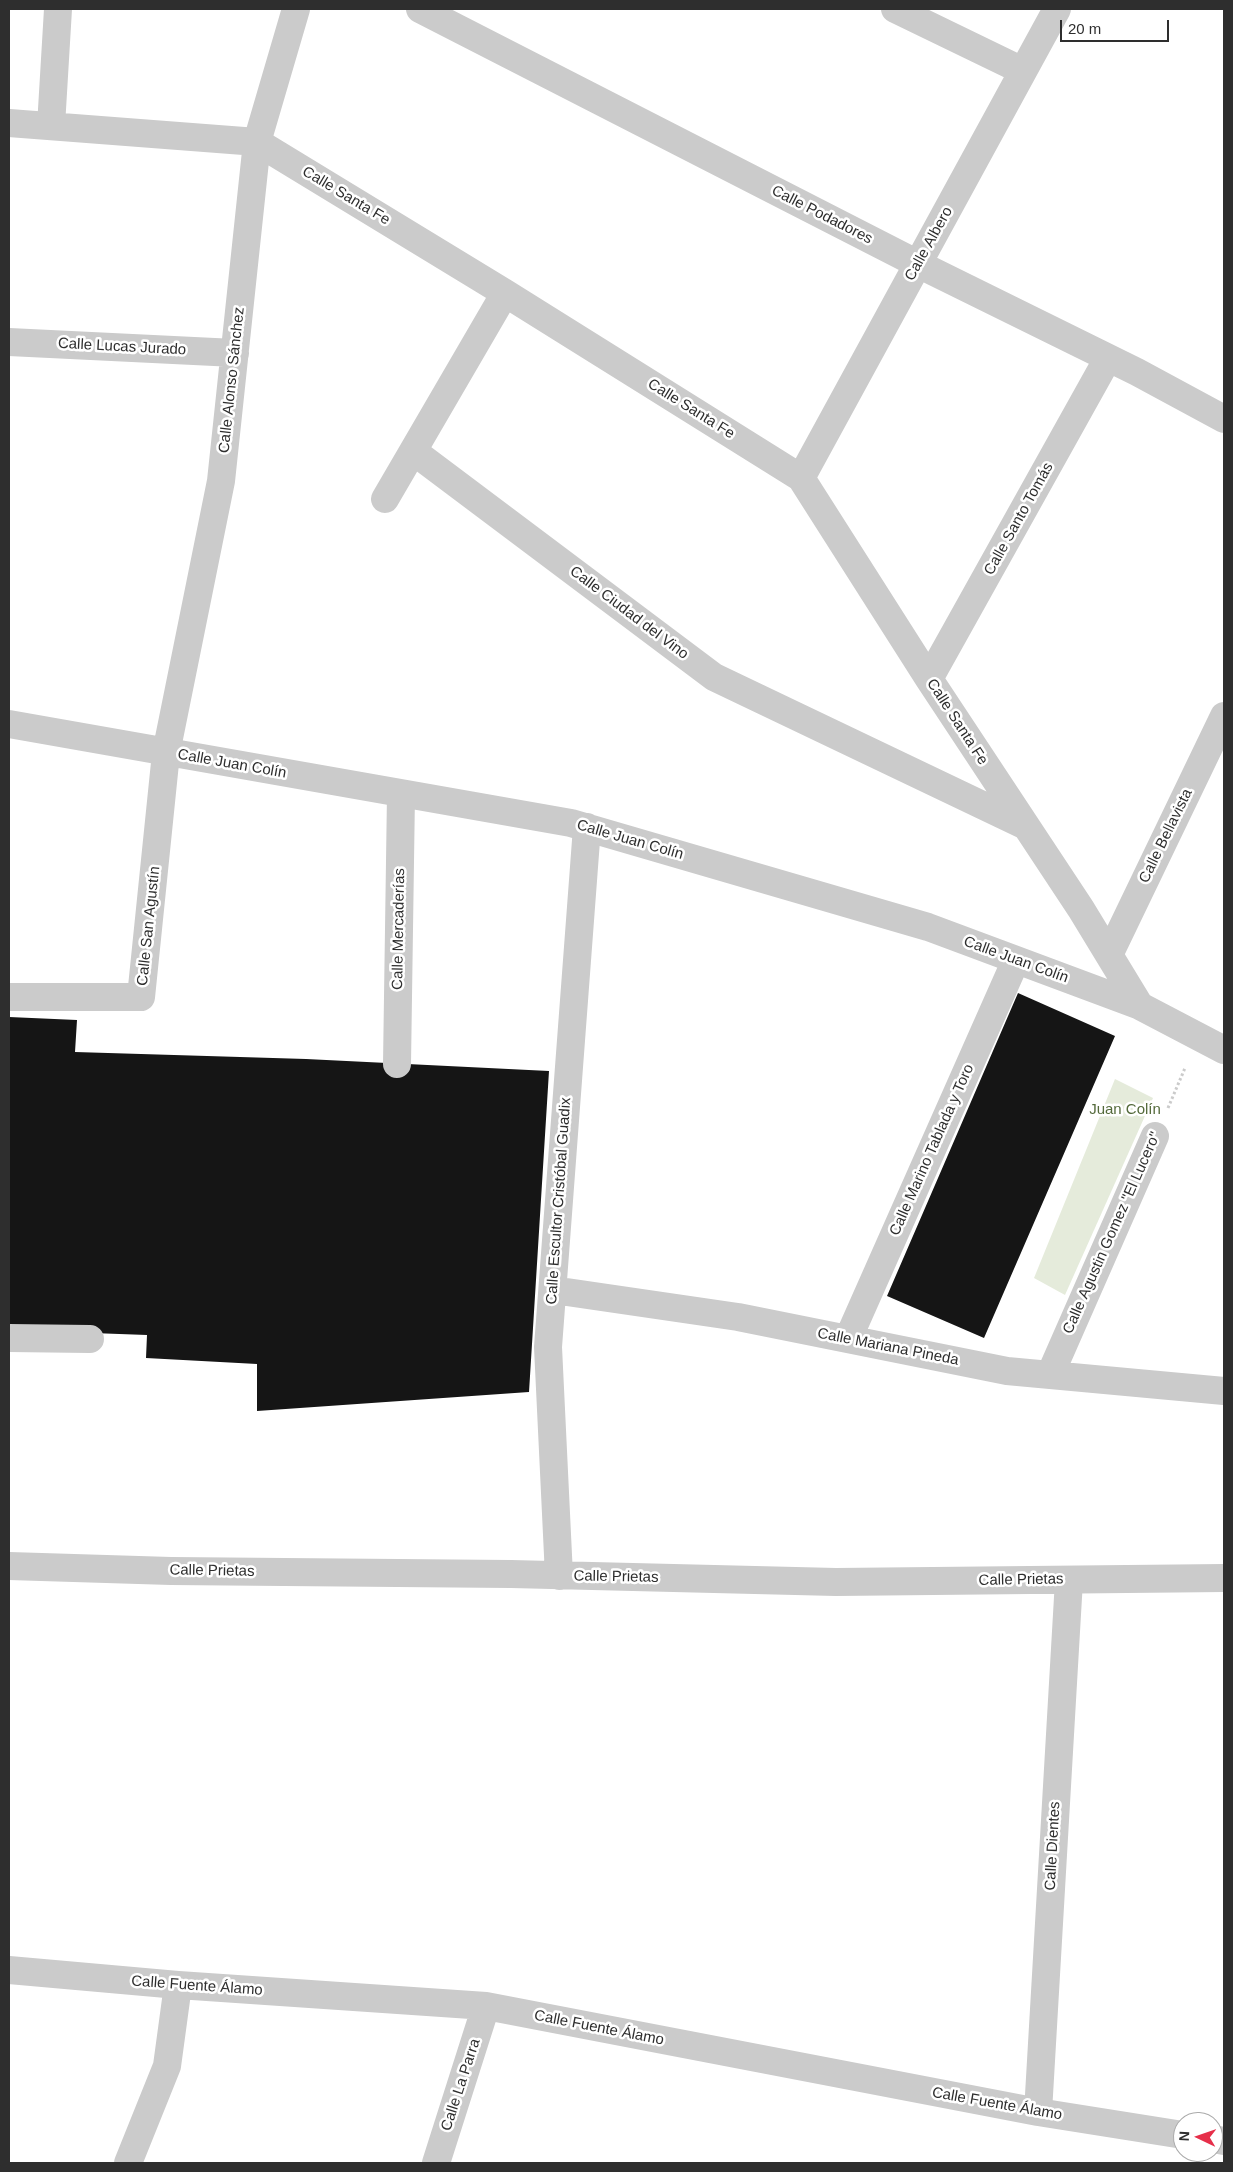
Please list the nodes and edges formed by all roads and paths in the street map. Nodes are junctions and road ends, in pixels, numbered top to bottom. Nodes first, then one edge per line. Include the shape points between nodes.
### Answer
1 (58, 9) edge
2 (296, 9) edge
3 (420, 9) edge
4 (895, 9) edge
5 (1057, 9) edge
6 (1024, 71) junction
7 (9, 123) edge
8 (51, 126) junction
9 (257, 142) junction
10 (918, 264) junction
11 (505, 293) junction
12 (9, 342) edge
13 (235, 353) junction
14 (1108, 358) junction
15 (1224, 419) edge
16 (413, 451) junction
17 (802, 478) junction
18 (385, 498) dead end
19 (929, 680) junction
20 (1224, 716) edge
21 (9, 724) edge
22 (166, 753) junction
23 (401, 794) junction
24 (1026, 826) junction
25 (587, 828) junction
26 (1109, 955) junction
27 (1016, 960) junction
28 (9, 997) edge
29 (1140, 1006) junction
30 (1199, 1037) junction
31 (1224, 1050) edge
32 (397, 1064) dead end
33 (1155, 1136) joint
34 (553, 1290) junction
35 (9, 1338) edge
36 (90, 1339) dead end
37 (848, 1340) junction
38 (1050, 1375) junction
39 (1224, 1391) edge
40 (9, 1566) edge
41 (559, 1576) junction
42 (1224, 1578) edge
43 (1069, 1580) junction
44 (9, 1970) edge
45 (178, 1985) junction
46 (486, 2006) junction
47 (1038, 2112) junction
48 (1173, 2133) edge
49 (128, 2163) edge
50 (436, 2163) edge

1 - 8 street
2 - 9 street, Calle Alonso Sánchez
3 - 10 street, Calle Podadores
4 - 6 street
5 - 6 street, Calle Albero
6 - 10 street, Calle Albero
7 - 8 street, Calle Santa Fe
8 - 9 street, Calle Santa Fe
9 - 11 street, Calle Santa Fe
9 - 13 street, Calle Alonso Sánchez
10 - 14 street, Calle Podadores
10 - 17 street, Calle Albero
11 - 16 street
11 - 17 street, Calle Santa Fe
12 - 13 street, Calle Lucas Jurado
13 - 22 street, Calle Alonso Sánchez via 221,481
14 - 15 street, Calle Podadores
14 - 19 street, Calle Santo Tomás
16 - 18 street
16 - 24 street, Calle Ciudad del Vino via 714,677
17 - 19 street, Calle Santa Fe
19 - 24 street, Calle Santa Fe
20 - 26 street, Calle Bellavista
21 - 22 street, Calle Juan Colín
22 - 23 street, Calle Juan Colín
22 - 28 street, Calle San Agustín via 142,997
23 - 25 street, Calle Juan Colín
23 - 32 street, Calle Mercaderías
24 - 26 street, Calle Santa Fe
25 - 27 street, Calle Juan Colín via 928,927
25 - 34 street, Calle Escultor Cristóbal Guadix
26 - 29 street, Calle Santa Fe
27 - 29 street, Calle Juan Colín
27 - 37 street, Calle Marino Tablada y Toro
29 - 30 street, Calle Juan Colín
30 - 31 street, Calle Juan Colín
30 - 33 path, Calle Agustin Gomez "El Lucero"
33 - 38 street, Calle Agustin Gomez "El Lucero"
34 - 37 street, Calle Mariana Pineda via 738,1317
34 - 41 street, Calle Escultor Cristóbal Guadix via 548,1347
35 - 36 street
37 - 38 street, Calle Mariana Pineda via 1007,1371
38 - 39 street, Calle Mariana Pineda
40 - 41 street, Calle Prietas
41 - 43 street, Calle Prietas via 836,1582
42 - 43 street, Calle Prietas
43 - 47 street, Calle Dientes
44 - 45 street, Calle Fuente Álamo
45 - 46 street, Calle Fuente Álamo
45 - 49 street via 167,2066
46 - 47 street, Calle Fuente Álamo
46 - 50 street, Calle La Parra
47 - 48 street, Calle Fuente Álamo

